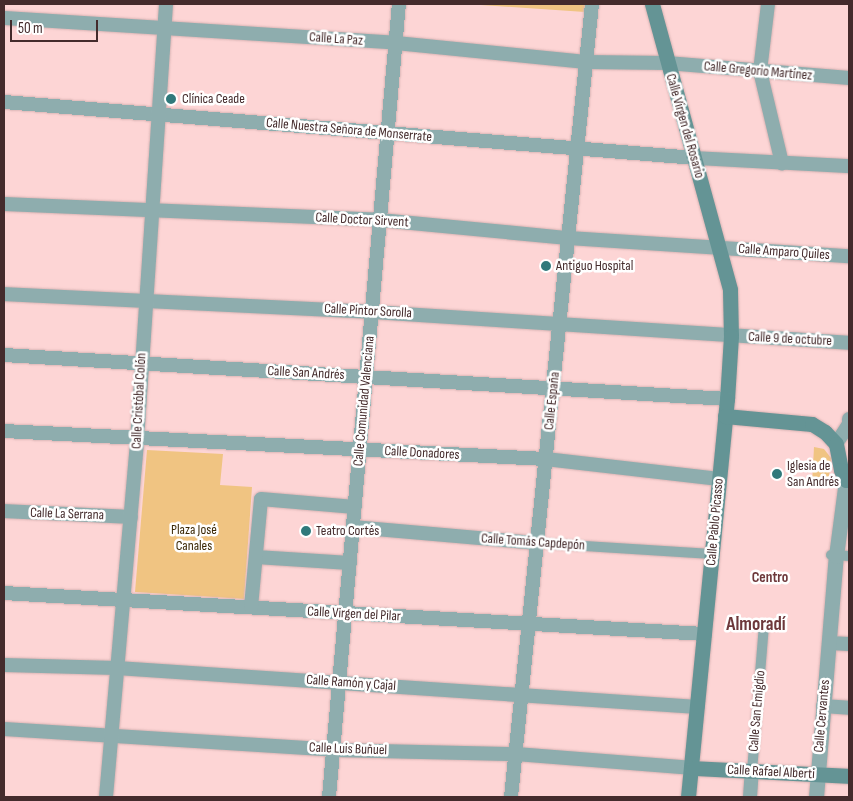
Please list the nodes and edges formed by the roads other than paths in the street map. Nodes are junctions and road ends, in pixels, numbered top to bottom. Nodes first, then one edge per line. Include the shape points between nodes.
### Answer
1 (166, 4) edge
2 (399, 4) edge
3 (592, 4) edge
4 (652, 4) edge
5 (768, 4) edge
6 (4, 18) edge
7 (163, 28) junction
8 (396, 43) junction
9 (586, 62) junction
10 (667, 64) junction
11 (760, 71) junction
12 (849, 78) edge
13 (4, 102) edge
14 (157, 114) junction
15 (388, 133) junction
16 (577, 149) junction
17 (695, 158) junction
18 (782, 163) junction
19 (849, 166) edge
20 (4, 204) edge
21 (151, 211) junction
22 (380, 220) junction
23 (568, 238) junction
24 (719, 248) junction
25 (849, 256) edge
26 (4, 294) edge
27 (145, 302) junction
28 (372, 312) junction
29 (560, 323) junction
30 (731, 336) junction
31 (849, 342) edge
32 (4, 355) edge
33 (142, 363) junction
34 (366, 377) junction
35 (553, 388) junction
36 (727, 399) junction
37 (725, 416) junction
38 (849, 420) edge
39 (4, 431) edge
40 (138, 438) junction
41 (836, 444) junction
42 (360, 450) junction
43 (546, 459) junction
44 (719, 479) junction
45 (847, 480) edge
46 (355, 507) junction
47 (4, 511) edge
48 (131, 517) junction
49 (353, 527) junction
50 (537, 543) junction
51 (712, 554) junction
52 (839, 556) edge
53 (256, 557) junction
54 (350, 563) junction
55 (4, 593) edge
56 (123, 602) junction
57 (251, 607) junction
58 (346, 614) junction
59 (529, 623) junction
60 (764, 626) dead end
61 (705, 634) junction
62 (829, 639) junction
63 (849, 644) edge
64 (4, 664) edge
65 (117, 668) junction
66 (340, 682) junction
67 (522, 694) junction
68 (823, 706) junction
69 (698, 707) junction
70 (849, 708) edge
71 (4, 729) edge
72 (111, 735) junction
73 (334, 750) junction
74 (516, 754) junction
75 (693, 768) junction
76 (752, 770) junction
77 (818, 774) junction
78 (849, 776) edge
79 (106, 797) edge
80 (330, 797) edge
81 (511, 797) edge
82 (688, 797) edge
83 (750, 797) edge
84 (816, 797) edge

1 - 7 street, Calle Cristóbal Colón
2 - 8 street, Calle Comunidad Valenciana
3 - 9 street, Calle España
4 - 10 main road, Calle Virgen del Rosario
5 - 11 street
6 - 7 street, Calle La Paz
7 - 8 street, Calle La Paz
7 - 14 street, Calle Cristóbal Colón
8 - 9 street, Calle La Paz
8 - 15 street, Calle Comunidad Valenciana
9 - 10 street, Calle La Paz
9 - 16 street, Calle España
10 - 11 street, Calle Gregorio Martínez
10 - 17 main road, Calle Virgen del Rosario
11 - 12 street, Calle Gregorio Martínez
11 - 18 street
13 - 14 street, Calle Nuestra Señora de Monserrate
14 - 15 street, Calle Nuestra Señora de Monserrate
14 - 21 street, Calle Cristóbal Colón
15 - 16 street, Calle Nuestra Señora de Monserrate
15 - 22 street, Calle Comunidad Valenciana
16 - 17 street, Calle Nuestra Señora de Monserrate
16 - 23 street, Calle España
17 - 18 street, Calle Nuestra Señora de Monserrate
17 - 24 main road, Calle Virgen del Rosario
18 - 19 street, Calle Nuestra Señora de Monserrate
20 - 21 street, Calle Doctor Sirvent
21 - 22 street, Calle Doctor Sirvent
21 - 27 street, Calle Cristóbal Colón
22 - 23 street, Calle Doctor Sirvent
22 - 28 street, Calle Comunidad Valenciana
23 - 24 street, Calle Doctor Sirvent
23 - 29 street, Calle España
24 - 25 street, Calle Amparo Quiles
24 - 30 main road, Calle Pablo Picasso via 730,290
26 - 27 street, Calle Pintor Sorolla
27 - 28 street, Calle Pintor Sorolla
27 - 33 street, Calle Cristóbal Colón
28 - 29 street, Calle Pintor Sorolla
28 - 34 street, Calle Comunidad Valenciana
29 - 30 street, Calle Pintor Sorolla
29 - 35 street, Calle España
30 - 31 street, Calle 9 de octubre
30 - 36 main road, Calle Pablo Picasso
32 - 33 street, Calle San Andrés
33 - 34 street, Calle San Andrés
33 - 40 street, Calle Cristóbal Colón
34 - 35 street, Calle San Andrés
34 - 42 street, Calle Comunidad Valenciana
35 - 36 street, Calle San Andrés
35 - 43 street, Calle España
36 - 37 main road, Calle Pablo Picasso
37 - 41 main road via 812,424
37 - 44 main road, Calle Pablo Picasso
38 - 41 street
39 - 40 street, Calle Donadores
40 - 42 street, Calle Donadores
40 - 48 street, Calle Cristóbal Colón
41 - 45 main road via 841,470
42 - 43 street, Calle Donadores
42 - 46 street, Calle Comunidad Valenciana
43 - 44 street, Calle Donadores
43 - 50 street, Calle España
44 - 51 main road, Calle Pablo Picasso
45 - 52 street, Calle Cervantes
46 - 49 street, Calle Comunidad Valenciana
46 - 53 street via 261,499
47 - 48 street, Calle La Serrana
48 - 56 street, Calle Cristóbal Colón
49 - 50 street, Calle Tomás Capdepón
49 - 54 street, Calle Comunidad Valenciana
50 - 51 street, Calle Tomás Capdepón
50 - 59 street, Calle España
51 - 61 main road, Calle Pablo Picasso
52 - 62 street, Calle Cervantes
53 - 54 street
53 - 57 street
54 - 58 street, Calle Comunidad Valenciana
55 - 56 street, Calle Virgen del Pilar
56 - 57 street, Calle Virgen del Pilar
56 - 65 street, Calle Cristóbal Colón
57 - 58 street, Calle Virgen del Pilar
58 - 59 street, Calle Virgen del Pilar
58 - 66 street, Calle Comunidad Valenciana
59 - 61 street, Calle Virgen del Pilar
59 - 67 street, Calle España
60 - 76 street, Calle San Emigdio
61 - 69 main road, Calle Pablo Picasso
62 - 63 street
62 - 68 street, Calle Cervantes
64 - 65 street, Calle Ramón y Cajal
65 - 66 street, Calle Ramón y Cajal
65 - 72 street, Calle Cristóbal Colón
66 - 67 street, Calle Ramón y Cajal
66 - 73 street, Calle Comunidad Valenciana
67 - 69 street, Calle Ramón y Cajal
67 - 74 street, Calle España
68 - 70 street
68 - 77 street, Calle Cervantes
69 - 75 main road, Calle Pablo Picasso
71 - 72 street, Calle Luis Buñuel
72 - 73 street, Calle Luis Buñuel
72 - 79 street, Calle Cristóbal Colón
73 - 74 street, Calle Luis Buñuel
73 - 80 street, Calle Comunidad Valenciana
74 - 75 street, Calle Luis Buñuel
74 - 81 street, Calle España
75 - 76 main road, Calle Rafael Alberti
75 - 82 main road, Calle Pablo Picasso
76 - 77 main road, Calle Rafael Alberti
76 - 83 street, Calle San Emigdio
77 - 78 main road, Calle Rafael Alberti
77 - 84 street, Calle Cervantes

